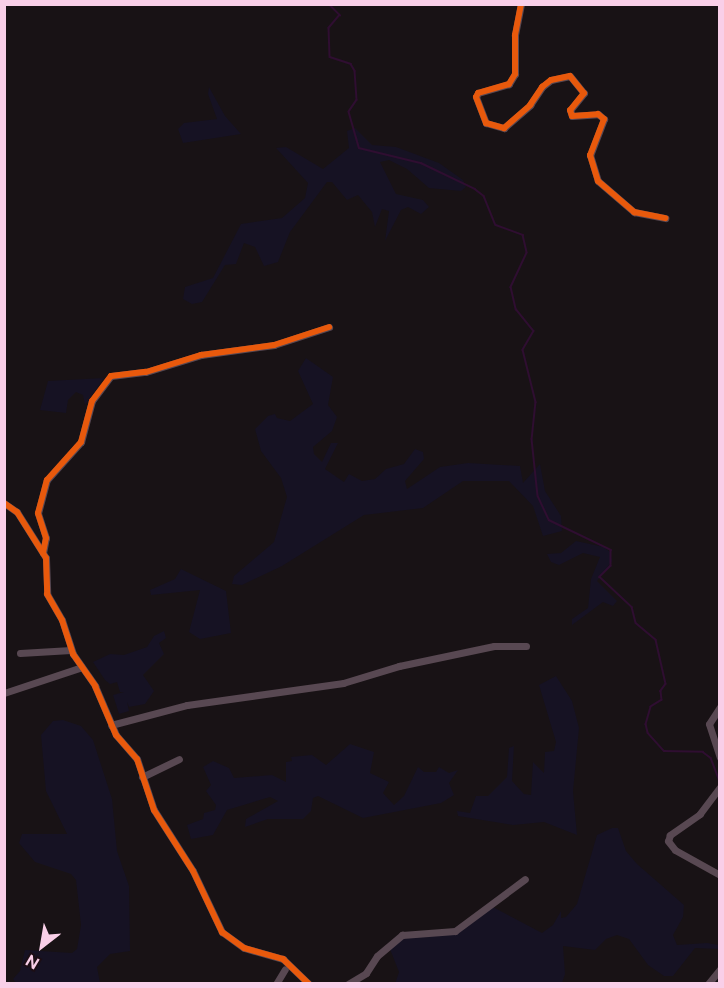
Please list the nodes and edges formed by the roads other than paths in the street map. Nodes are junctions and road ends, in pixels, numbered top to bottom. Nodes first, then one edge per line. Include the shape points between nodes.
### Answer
1 (521, 4) edge
2 (665, 218) dead end
3 (329, 327) dead end
4 (4, 503) edge
5 (43, 553) junction
6 (526, 646) dead end
7 (71, 650) junction
8 (20, 653) dead end
9 (82, 667) junction
10 (4, 693) edge
11 (720, 707) edge
12 (111, 725) junction
13 (720, 757) edge
14 (178, 759) dead end
15 (142, 777) junction
16 (720, 787) edge
17 (720, 875) edge
18 (525, 879) dead end
19 (285, 969) dead end
20 (720, 969) edge
21 (276, 984) edge
22 (309, 984) edge
23 (348, 984) edge
24 (708, 984) edge

1 - 2 street via 514,35 515,74 509,84 476,97 486,123 504,128 530,105 542,87 570,76 584,93 571,114 577,118 598,114 604,119 591,149 598,181 634,212
3 - 5 street via 274,345 201,355 146,372 111,376 92,401 81,442 45,486 38,513 46,538
4 - 5 street via 17,512
5 - 7 street via 47,563 47,594 62,620
6 - 12 street via 494,646 399,666 343,683 187,705
7 - 8 street
7 - 9 street
9 - 10 street
9 - 12 street via 95,686
11 - 13 street via 709,724
12 - 15 street via 137,759
14 - 15 street
15 - 22 street via 154,810 193,871 226,938 284,960
16 - 17 street via 700,814 670,835 668,841 675,850
18 - 23 street via 455,931 402,935 377,956 366,973
19 - 21 street
20 - 24 street

